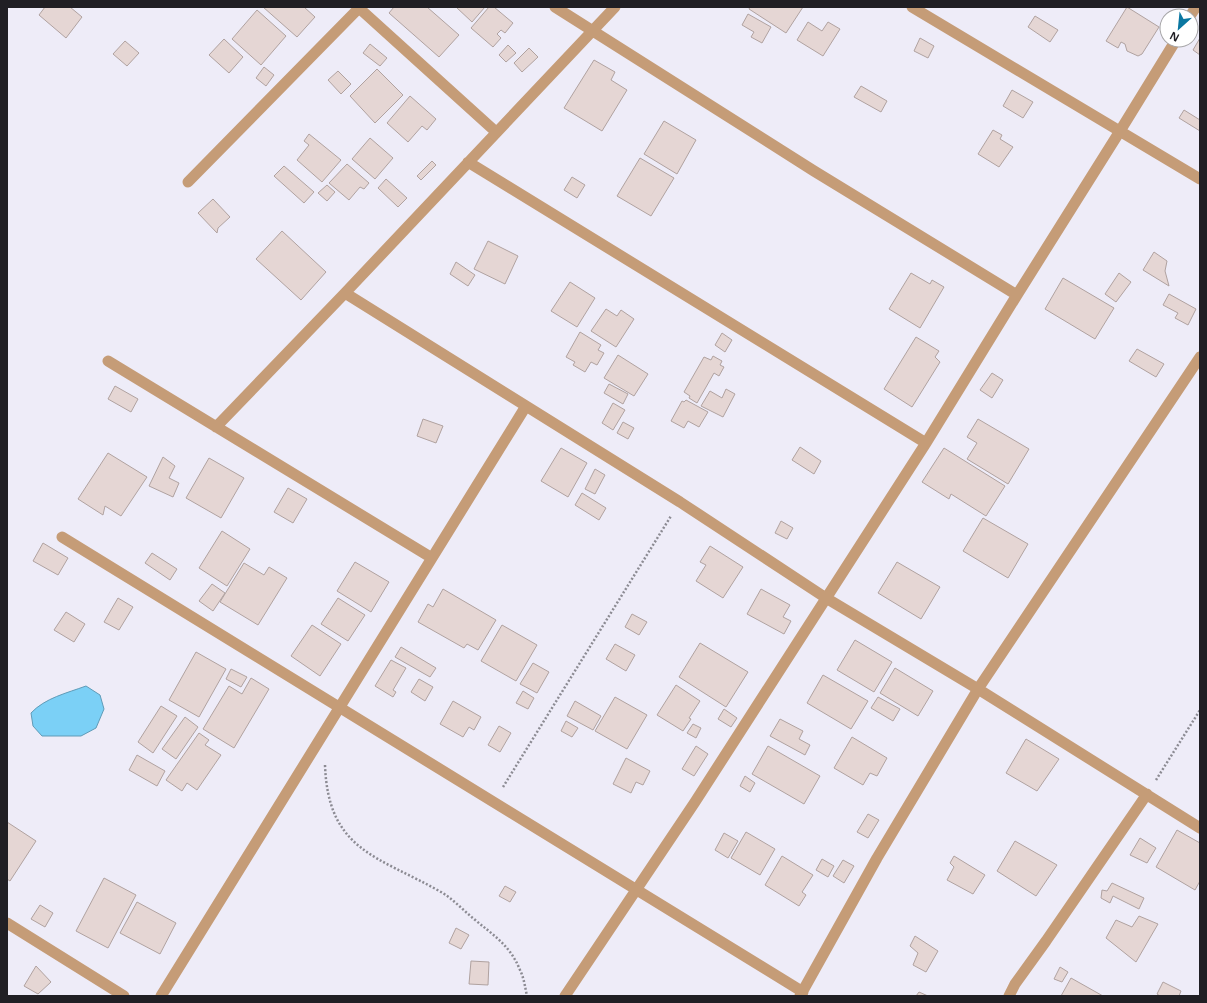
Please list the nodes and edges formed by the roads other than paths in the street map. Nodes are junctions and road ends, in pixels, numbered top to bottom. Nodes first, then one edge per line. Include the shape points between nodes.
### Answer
1 (555, 7) edge
2 (615, 7) edge
3 (912, 7) edge
4 (360, 8) edge
5 (592, 32) junction
6 (1171, 48) edge
7 (1120, 131) junction
8 (496, 132) junction
9 (468, 162) junction
10 (1200, 179) edge
11 (188, 182) dead end
12 (345, 293) junction
13 (1017, 295) junction
14 (1200, 357) edge
15 (108, 362) dead end
16 (526, 406) junction
17 (216, 427) junction
18 (926, 443) junction
19 (62, 537) dead end
20 (432, 558) junction
21 (826, 598) junction
22 (978, 689) junction
23 (339, 707) junction
24 (1147, 794) junction
25 (1200, 828) edge
26 (634, 890) junction
27 (7, 922) edge
28 (802, 994) edge
29 (124, 996) edge
30 (161, 996) edge
31 (565, 996) edge
32 (1009, 996) edge

1 - 5 street
2 - 5 street
3 - 7 street
4 - 8 street
4 - 11 street
5 - 8 street
5 - 13 street
6 - 7 street
7 - 10 street
7 - 13 street
8 - 9 street
9 - 12 street
9 - 18 street
12 - 16 street
12 - 17 street
13 - 18 street
14 - 22 street
15 - 17 street
16 - 20 street
16 - 21 street via 680,502
17 - 20 street
18 - 21 street
19 - 23 street
20 - 23 street
21 - 22 street
21 - 26 street via 695,802
22 - 24 street
22 - 28 street via 877,858
23 - 26 street
23 - 30 street
24 - 25 street
24 - 32 street
26 - 28 street
26 - 31 street
27 - 29 street

